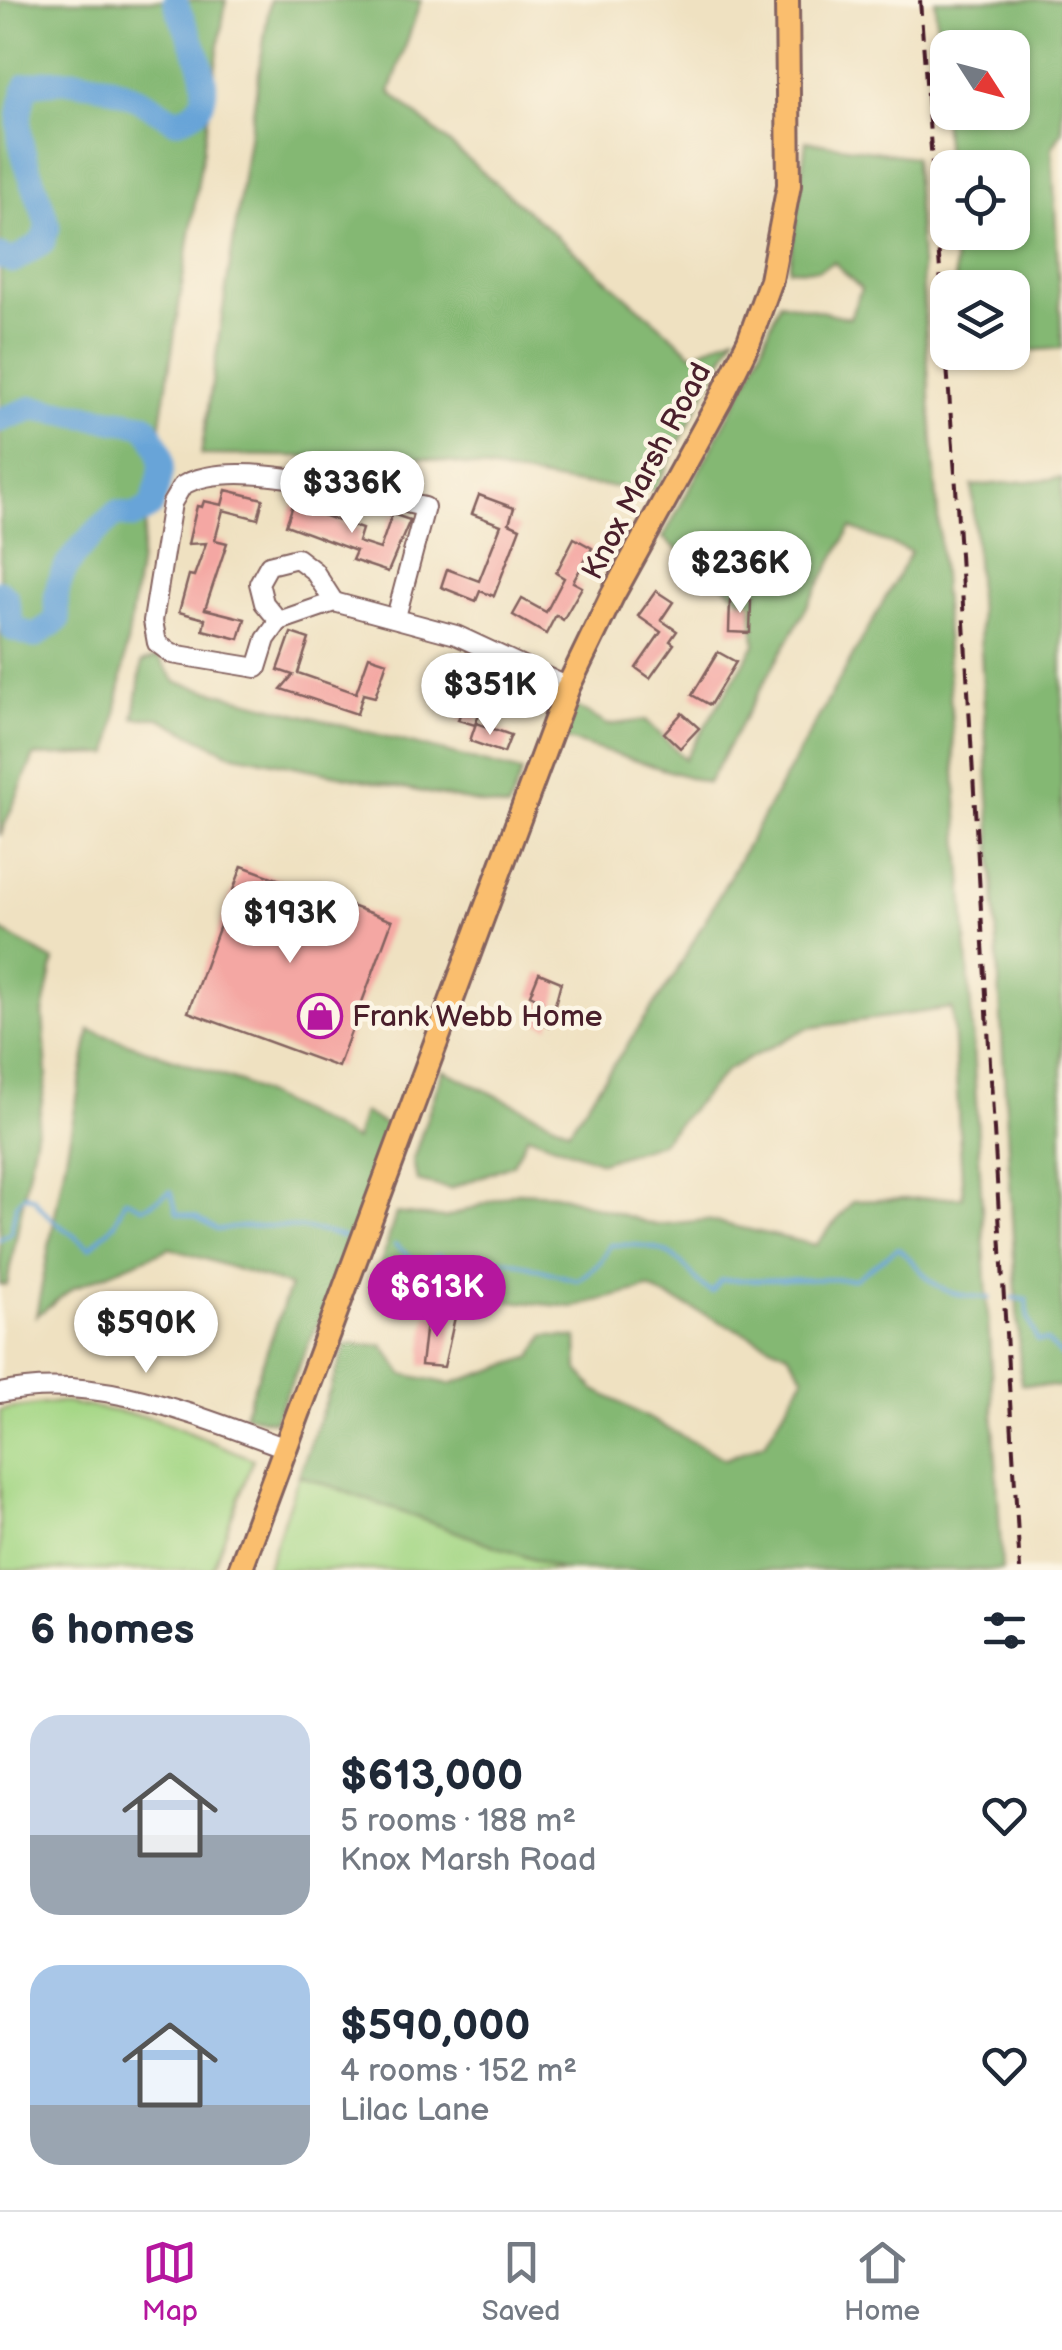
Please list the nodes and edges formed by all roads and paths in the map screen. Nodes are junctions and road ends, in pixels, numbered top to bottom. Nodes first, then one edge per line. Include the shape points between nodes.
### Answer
1 (788, 0) edge
2 (334, 602) junction
3 (396, 618) junction
4 (279, 620) junction
5 (568, 687) junction
6 (0, 1393) edge
7 (283, 1447) junction
8 (240, 1570) edge

1 - 5 main road, Knox Marsh Road via 789,185 771,280 720,400
2 - 3 street
2 - 4 street
2 - 4 street via 306,562 278,560 260,583 264,603
3 - 4 street via 425,507 256,477 205,477 182,486 172,503 153,621 157,643 172,654 257,668
3 - 5 street via 478,644
5 - 7 main road, Knox Marsh Road
6 - 7 street via 39,1388 131,1396
7 - 8 main road, Knox Marsh Road

